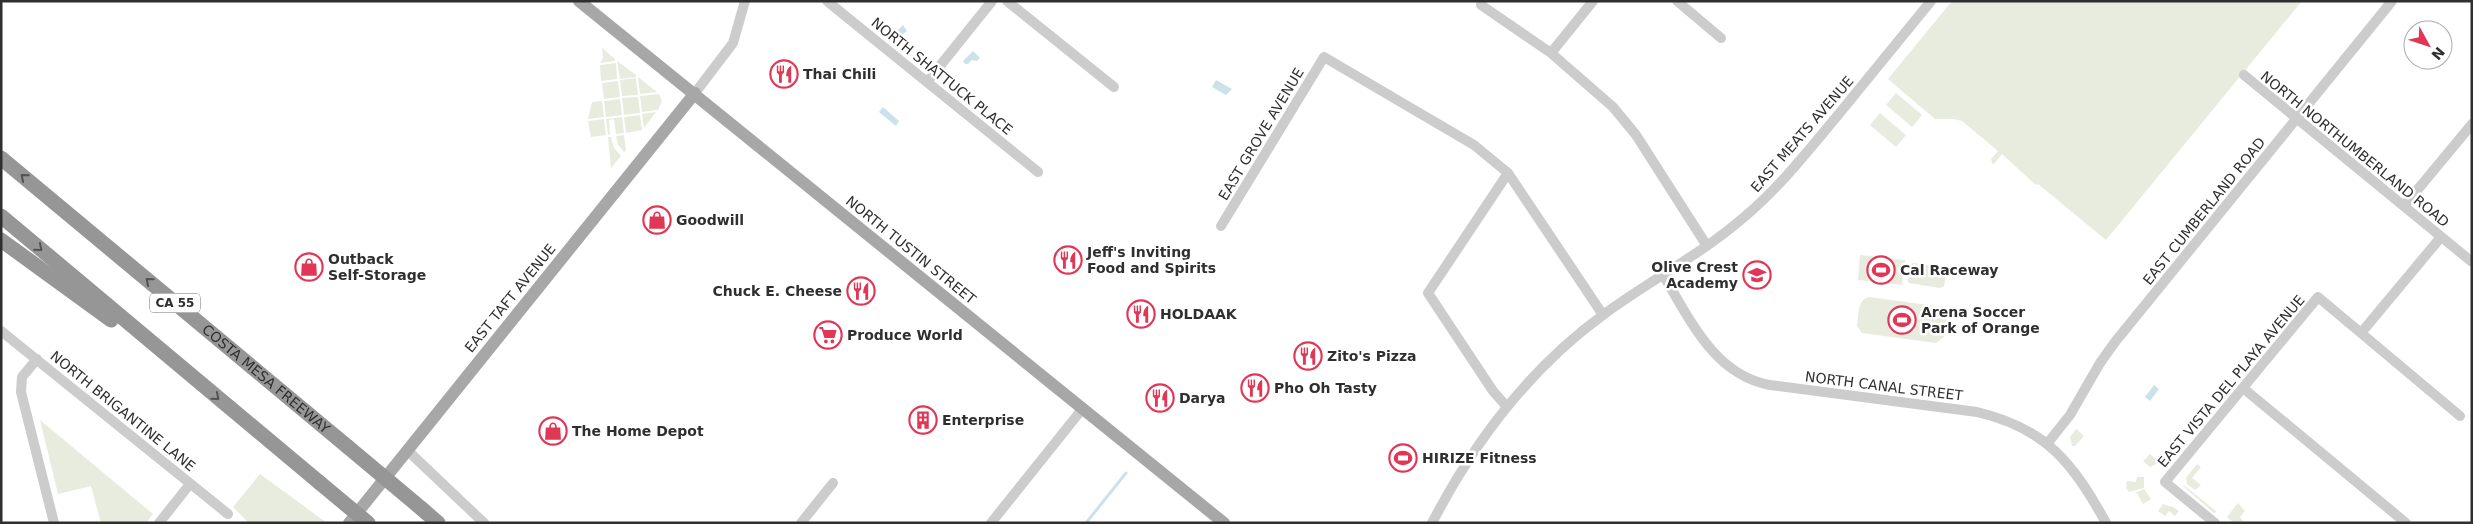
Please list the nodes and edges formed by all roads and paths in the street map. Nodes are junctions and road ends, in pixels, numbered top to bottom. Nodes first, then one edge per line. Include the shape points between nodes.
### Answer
1 (579, 1) edge
2 (745, 1) edge
3 (827, 1) edge
4 (992, 1) edge
5 (1006, 1) edge
6 (1593, 1) edge
7 (1676, 1) edge
8 (1932, 1) edge
9 (2392, 1) edge
10 (1481, 5) dead end
11 (1721, 38) dead end
12 (1551, 53) junction
13 (2244, 76) dead end
14 (927, 82) junction
15 (1114, 87) dead end
16 (694, 93) junction
17 (2297, 119) junction
18 (2472, 124) edge
19 (1, 158) edge
20 (1038, 172) dead end
21 (1508, 173) junction
22 (2404, 206) junction
23 (1, 216) edge
24 (1221, 226) dead end
25 (2441, 237) junction
26 (1, 240) edge
27 (1708, 246) junction
28 (2472, 262) edge
29 (1663, 275) junction
30 (1603, 315) junction
31 (1, 331) edge
32 (2360, 333) junction
33 (37, 358) junction
34 (188, 374) junction
35 (2243, 388) junction
36 (1507, 407) junction
37 (1083, 408) junction
38 (2460, 416) dead end
39 (2047, 444) junction
40 (407, 450) junction
41 (833, 483) dead end
42 (190, 484) junction
43 (228, 514) dead end
44 (54, 523) edge
45 (159, 523) edge
46 (349, 523) edge
47 (368, 523) edge
48 (438, 523) edge
49 (484, 523) edge
50 (801, 523) edge
51 (991, 523) edge
52 (1224, 523) edge
53 (1432, 523) edge
54 (2106, 523) edge
55 (2215, 523) edge
56 (2406, 523) edge

1 - 16 main road, NORTH TUSTIN STREET
2 - 16 street via 733,43
3 - 14 street, NORTH SHATTUCK PLACE
4 - 14 street
5 - 15 street
6 - 12 street
7 - 11 street
8 - 27 street, EAST MEATS AVENUE via 1784,180
9 - 17 street, EAST CUMBERLAND ROAD
10 - 12 street
12 - 27 street via 1626,122
13 - 17 street, NORTH NORTHUMBERLAND ROAD
14 - 20 street, NORTH SHATTUCK PLACE
16 - 37 main road, NORTH TUSTIN STREET
16 - 40 main road, EAST TAFT AVENUE
17 - 22 street, NORTH NORTHUMBERLAND ROAD
17 - 39 street, EAST CUMBERLAND ROAD via 2111,347 2079,401
18 - 22 street
48 -> 19 highway, COSTA MESA FREEWAY / CA 55, bridge
21 - 24 street, EAST GROVE AVENUE via 1474,144 1324,56
21 - 30 street
21 - 36 street via 1428,293
22 - 25 street, NORTH NORTHUMBERLAND ROAD
23 -> 34 highway
25 - 28 street, NORTH NORTHUMBERLAND ROAD
25 - 32 street
26 - 34 highway
27 - 29 street, EAST MEATS AVENUE
29 - 30 street, EAST MEATS AVENUE
29 - 39 street, NORTH CANAL STREET via 1710,348 1721,361 1744,377 1770,385 1977,412 2016,425
30 - 36 street, EAST MEATS AVENUE via 1553,357
31 - 33 street, NORTH BRIGANTINE LANE
32 - 35 street, EAST VISTA DEL PLAYA AVENUE via 2318,297
32 - 38 street
33 - 42 street, NORTH BRIGANTINE LANE
33 - 44 street via 22,377 21,392
34 -> 47 highway, bridge
35 - 55 street, EAST VISTA DEL PLAYA AVENUE via 2166,482
35 - 56 street
36 - 53 street, EAST MEATS AVENUE via 1466,462
37 - 51 street
37 - 52 main road, NORTH TUSTIN STREET
39 - 54 street, NORTH CANAL STREET via 2077,474
40 - 46 main road, EAST TAFT AVENUE
40 - 49 street
41 - 50 street
42 - 43 street, NORTH BRIGANTINE LANE
42 - 45 street

